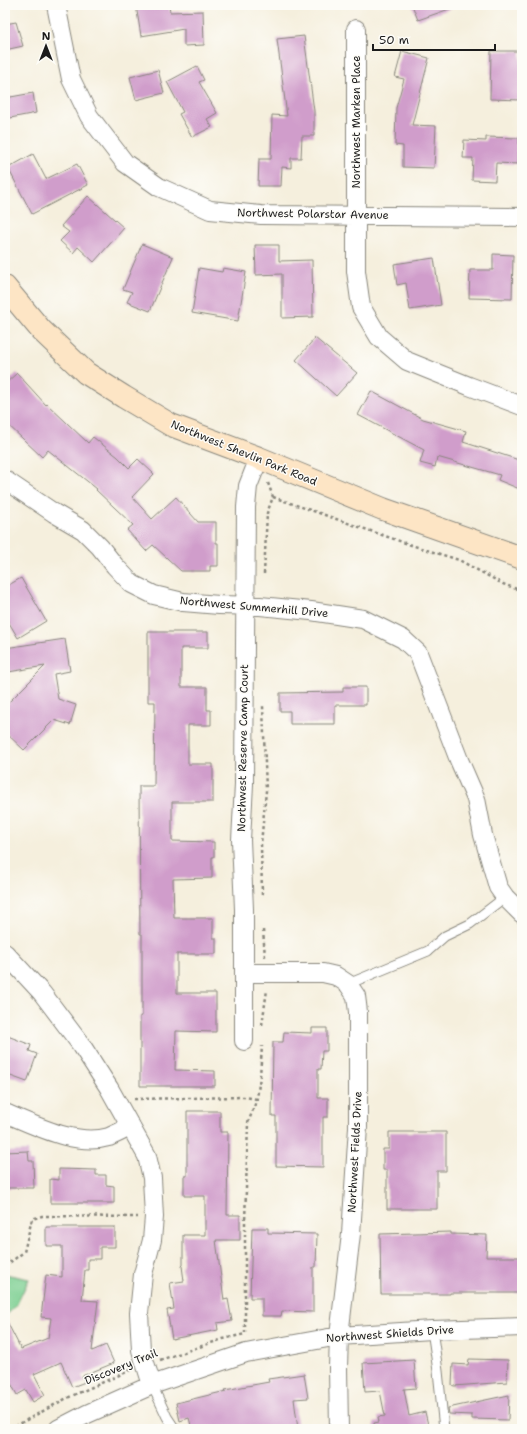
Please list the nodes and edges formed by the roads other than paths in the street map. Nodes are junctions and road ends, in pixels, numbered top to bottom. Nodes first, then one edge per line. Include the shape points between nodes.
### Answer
1 (56, 5) edge
2 (356, 29) dead end
3 (356, 215) junction
4 (522, 217) edge
5 (5, 286) edge
6 (522, 406) edge
7 (259, 458) junction
8 (5, 480) edge
9 (522, 558) edge
10 (245, 606) junction
11 (505, 897) junction
12 (522, 914) edge
13 (5, 953) edge
14 (244, 973) junction
15 (348, 984) junction
16 (244, 1041) dead end
17 (5, 1113) edge
18 (131, 1126) junction
19 (522, 1327) edge
20 (432, 1330) junction
21 (339, 1336) junction
22 (152, 1385) junction
23 (58, 1429) edge
24 (175, 1429) edge
25 (340, 1429) edge
26 (444, 1429) edge

1 - 3 street, Northwest Polarstar Avenue via 71,78 90,116 126,163 159,187 210,210 261,214
2 - 3 street, Northwest Marken Place
3 - 4 street, Northwest Polarstar Avenue
3 - 6 street, Northwest Marken Place via 356,271 361,307 379,337 407,361
5 - 7 street, Northwest Shevlin Park Road via 40,330 86,373 171,425
7 - 9 street, Northwest Shevlin Park Road via 383,508
7 - 10 street, Northwest Reserve Camp Court via 248,486 246,507
8 - 10 street, Northwest Summerhill Drive via 83,530 132,584 154,595 183,602
10 - 11 street, Northwest Summerhill Drive via 311,611 363,619 403,638 418,653 476,799 492,868 498,887
10 - 14 street, Northwest Reserve Camp Court via 244,784 241,840
11 - 12 street, Northwest Summerhill Drive
11 - 15 lane via 470,924 446,936 428,951
13 - 18 street via 42,993 78,1040
14 - 15 street via 323,973 336,976
14 - 16 street, Northwest Reserve Camp Court
15 - 21 street, Northwest Fields Drive via 356,996 358,1012 358,1127 351,1234
17 - 18 street via 69,1137 91,1140 109,1137
18 - 22 street via 147,1156 152,1178 152,1240 143,1274 139,1313 141,1350
19 - 20 street, Northwest Shields Drive
20 - 21 street, Northwest Shields Drive
20 - 26 lane
21 - 22 street, Northwest Shields Drive via 246,1353
21 - 25 street, Northwest Fields Drive
22 - 23 street, Northwest Shields Drive
22 - 24 lane

